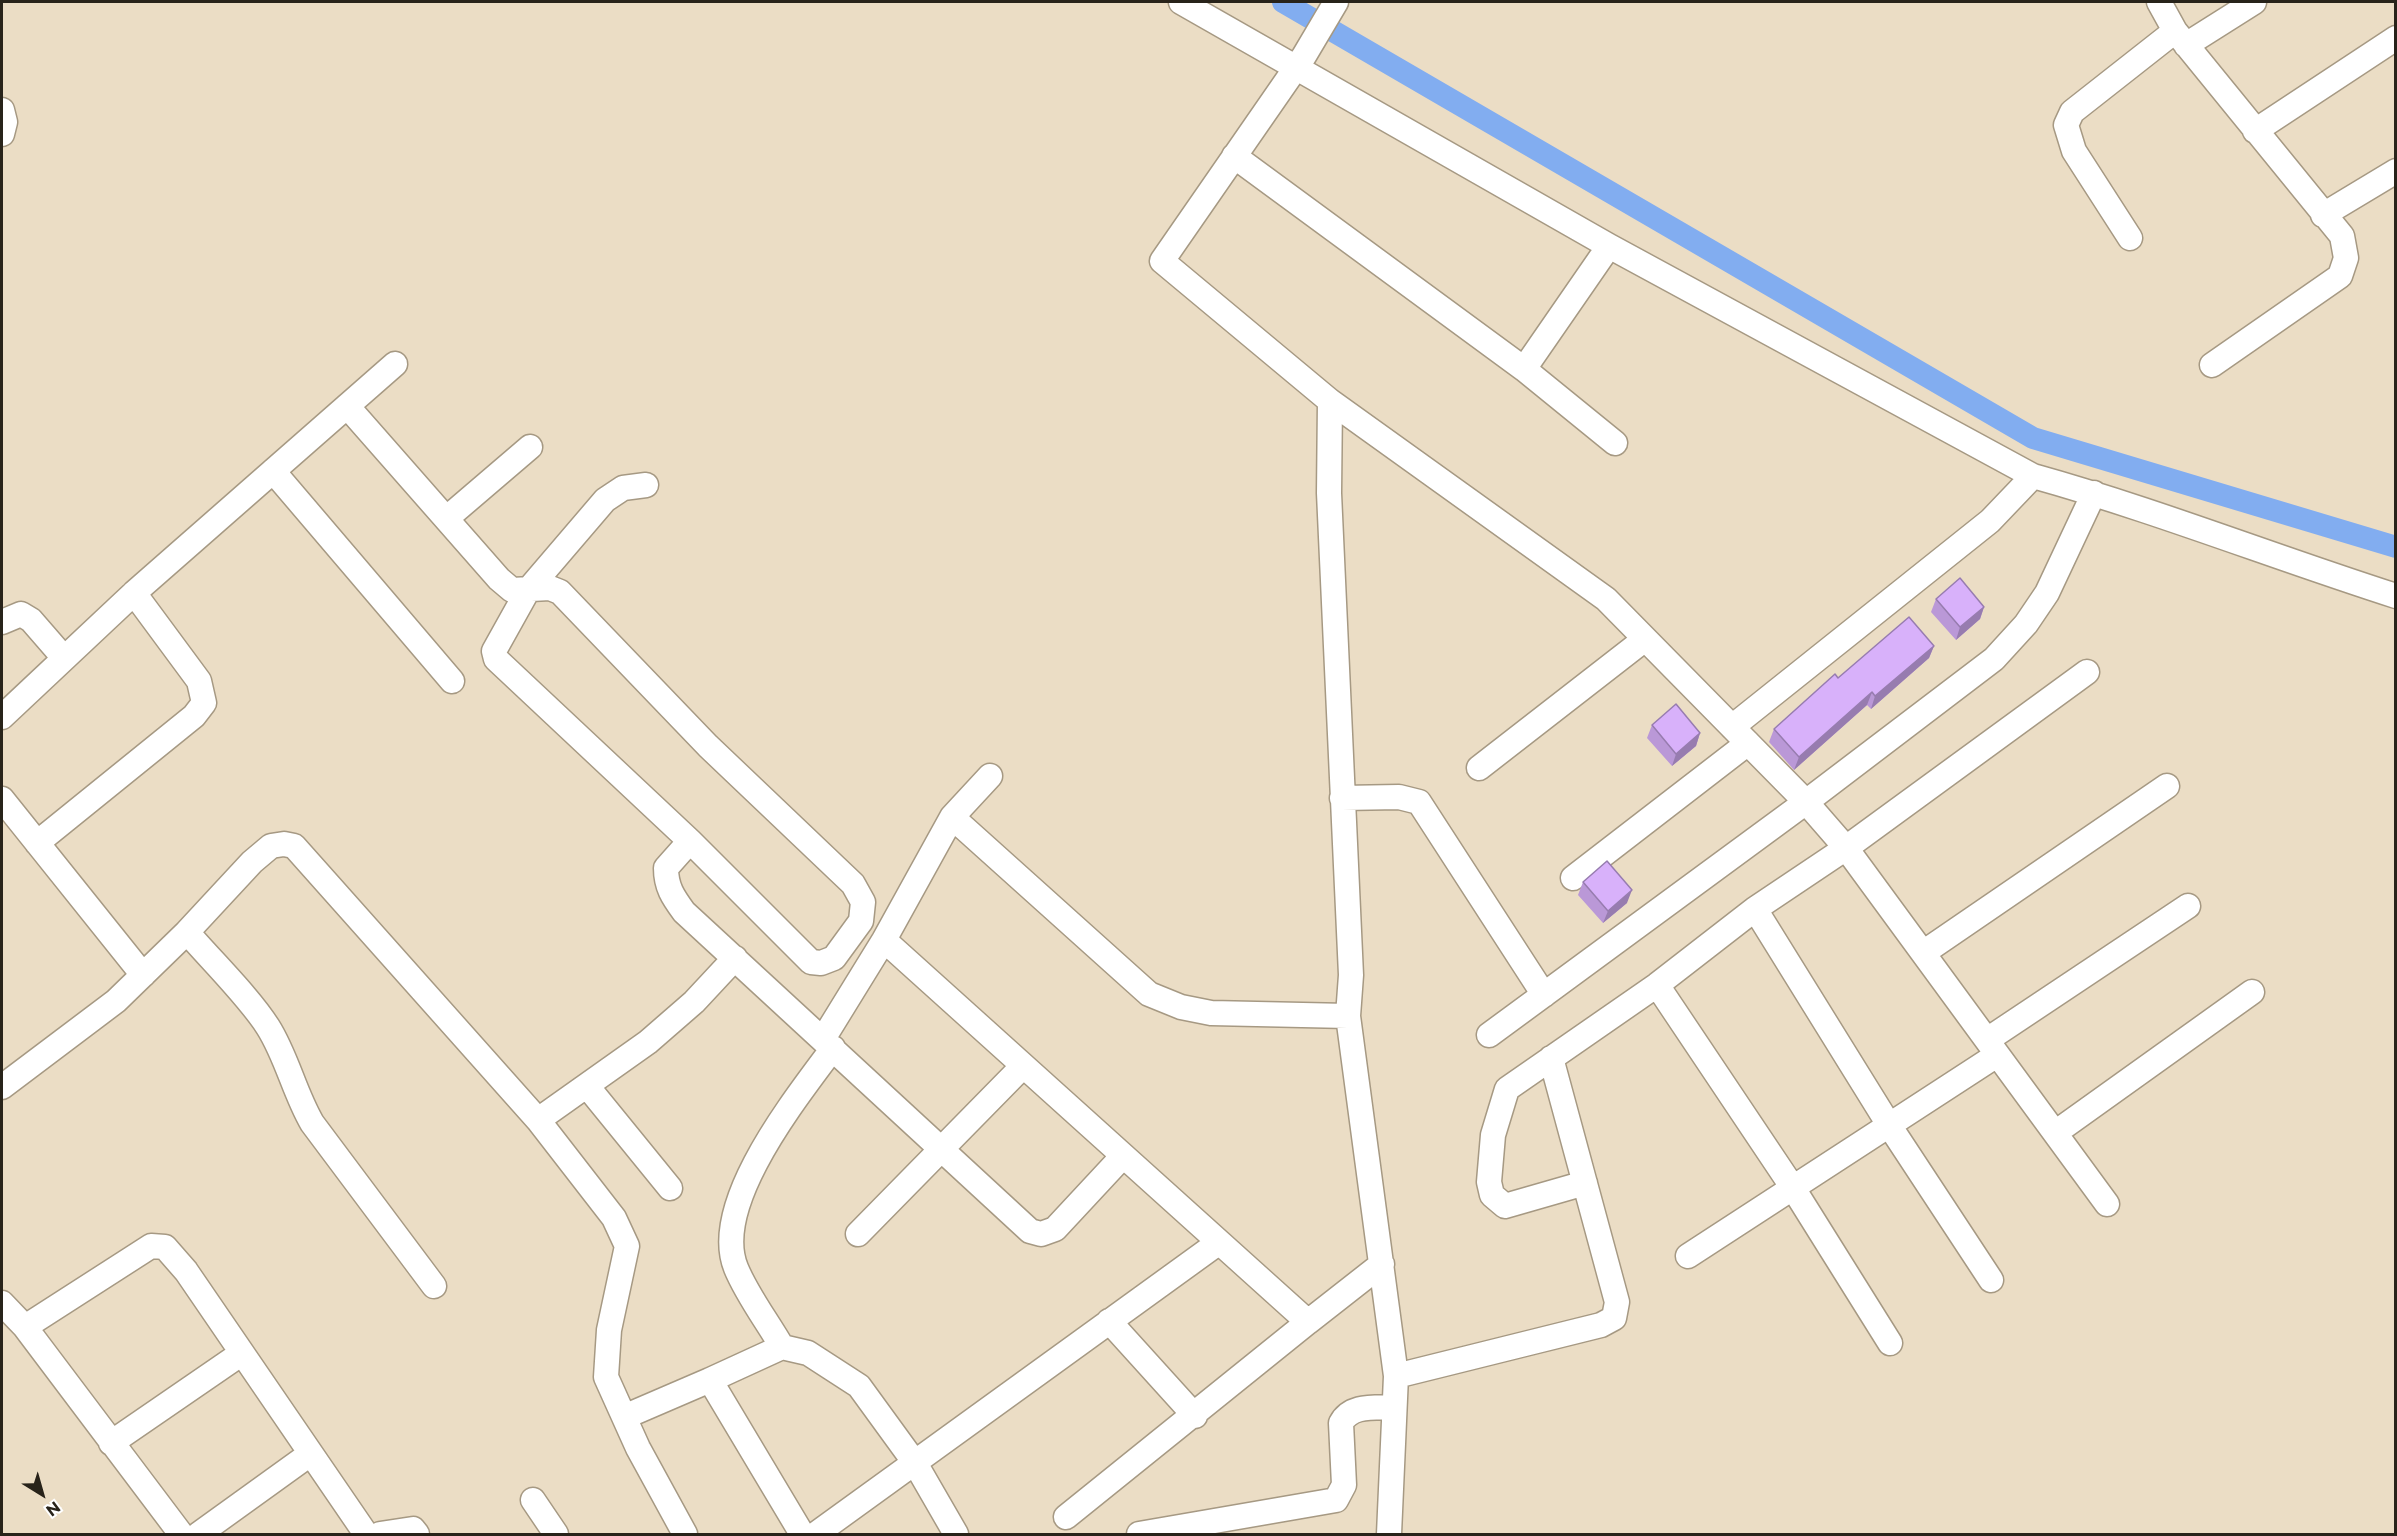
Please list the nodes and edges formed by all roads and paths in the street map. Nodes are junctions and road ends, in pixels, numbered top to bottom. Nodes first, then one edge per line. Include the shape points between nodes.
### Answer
1 (1181, 2) edge
2 (1336, 2) edge
3 (2159, 2) edge
4 (2254, 2) edge
5 (2180, 38) junction
6 (2396, 38) edge
7 (1300, 62) junction
8 (2, 110) edge
9 (2255, 131) junction
10 (2, 134) edge
11 (1234, 156) junction
12 (2396, 171) edge
13 (2323, 215) junction
14 (2130, 238) dead end
15 (1609, 246) junction
16 (395, 364) dead end
17 (2212, 365) dead end
18 (1524, 369) junction
19 (1330, 401) junction
20 (347, 406) junction
21 (1615, 443) dead end
22 (530, 447) dead end
23 (273, 471) junction
24 (2032, 476) junction
25 (646, 485) dead end
26 (2094, 493) junction
27 (447, 518) junction
28 (528, 590) junction
29 (134, 593) junction
30 (2396, 596) edge
31 (2, 622) edge
32 (1646, 639) junction
33 (64, 658) junction
34 (2087, 672) dead end
35 (452, 681) dead end
36 (2, 717) edge
37 (1740, 735) junction
38 (1479, 768) dead end
39 (990, 776) dead end
40 (2167, 786) dead end
41 (1342, 798) junction
42 (2, 799) edge
43 (1806, 802) junction
44 (952, 817) junction
45 (690, 841) junction
46 (37, 843) junction
47 (1846, 848) junction
48 (1573, 878) dead end
49 (2187, 906) dead end
50 (1755, 909) junction
51 (187, 932) junction
52 (884, 940) junction
53 (1923, 953) junction
54 (735, 958) junction
55 (143, 975) junction
56 (1657, 985) junction
57 (2252, 992) dead end
58 (1544, 995) junction
59 (1348, 1016) junction
60 (1489, 1035) dead end
61 (828, 1043) junction
62 (1992, 1048) junction
63 (1551, 1058) junction
64 (1023, 1066) junction
65 (587, 1086) junction
66 (2, 1087) edge
67 (538, 1120) junction
68 (1889, 1125) junction
69 (2055, 1133) junction
70 (942, 1149) junction
71 (1122, 1157) junction
72 (1585, 1183) junction
73 (670, 1188) dead end
74 (1793, 1188) junction
75 (2107, 1204) dead end
76 (858, 1234) dead end
77 (1218, 1243) junction
78 (1688, 1256) dead end
79 (1382, 1264) junction
80 (1991, 1280) dead end
81 (434, 1286) dead end
82 (2, 1303) edge
83 (1109, 1321) junction
84 (1308, 1322) junction
85 (25, 1327) junction
86 (1890, 1343) dead end
87 (782, 1347) junction
88 (242, 1353) junction
89 (1396, 1376) junction
90 (711, 1380) junction
91 (1394, 1407) junction
92 (1195, 1416) junction
93 (624, 1417) junction
94 (111, 1443) junction
95 (310, 1454) junction
96 (915, 1462) junction
97 (533, 1500) dead end
98 (1066, 1517) dead end
99 (181, 1534) edge
100 (199, 1534) edge
101 (366, 1534) edge
102 (380, 1534) edge
103 (417, 1534) edge
104 (556, 1534) edge
105 (685, 1534) edge
106 (814, 1534) edge
107 (956, 1534) edge
108 (1139, 1534) edge
109 (1389, 1534) edge

1 - 7 street
2 - 7 street
3 - 5 street
4 - 5 street
5 - 9 street
5 - 14 street via 2072,112 2066,125 2074,151
6 - 9 street
7 - 11 street
7 - 15 street
8 - 10 street
9 - 13 street
11 - 18 street
11 - 19 street via 1162,261
12 - 13 street
13 - 17 street via 2342,236 2346,258 2340,276
15 - 18 street
15 - 24 street
16 - 20 street
18 - 21 street
19 - 32 street via 1605,599
19 - 41 street via 1329,493
20 - 23 street
20 - 27 street
22 - 27 street
23 - 29 street
23 - 35 street
24 - 26 street
24 - 37 street via 1990,521
25 - 28 street via 623,488 605,500
26 - 30 street
26 - 43 street via 2047,593 2026,624 1994,659
27 - 28 street via 499,579 512,590
28 - 45 street via 494,651 496,659
28 - 45 street via 550,588 560,592 708,746 853,884 863,902 861,921 834,958 811,962
29 - 33 street
29 - 46 street via 199,681 204,703 195,716
31 - 33 street via 21,614
32 - 37 street
32 - 38 street
33 - 36 street
34 - 47 street
37 - 43 street
37 - 48 street
39 - 44 street
40 - 53 street
41 - 58 street via 1399,797 1419,802
41 - 59 street via 1351,975
42 - 46 street
43 - 47 street
43 - 58 street
44 - 52 street
44 - 59 street via 1149,994 1181,1007 1211,1013
45 - 54 street via 666,868 668,888 684,912
46 - 55 street
47 - 50 street
47 - 53 street
49 - 62 street
50 - 56 street
50 - 68 street
51 - 55 street
51 - 67 street via 271,846 294,846
51 - 81 street via 266,1024 312,1123
52 - 61 street
52 - 64 street
53 - 62 street
54 - 61 street
54 - 65 street via 694,1002 648,1042
55 - 66 street via 116,1001
56 - 63 street
56 - 74 street
57 - 69 street
58 - 60 street
59 - 79 street
61 - 70 street
61 - 87 street via 748,1177 730,1233 735,1266
62 - 68 street
62 - 69 street
63 - 72 street
63 - 72 street via 1507,1089 1493,1135 1489,1182 1492,1195 1505,1206
64 - 70 street
64 - 71 street
65 - 67 street
65 - 73 street
67 - 93 street via 615,1218 627,1246 609,1330 606,1377
68 - 74 street
68 - 80 street
69 - 75 street
70 - 71 street via 1030,1230 1041,1234 1055,1229
70 - 76 street
71 - 77 street
72 - 89 street via 1617,1302 1614,1318 1600,1325
74 - 78 street
74 - 86 street
77 - 83 street
77 - 84 street
79 - 84 street
79 - 89 street
82 - 85 street
83 - 92 street
83 - 96 street
84 - 92 street
85 - 88 street via 151,1246 165,1247
85 - 94 street
87 - 90 street
87 - 96 street via 807,1353 859,1386
88 - 94 street
88 - 95 street
89 - 91 street
90 - 93 street
90 - 106 street
91 - 108 street via 1353,1410 1345,1415 1341,1423 1344,1485 1336,1500
91 - 109 street
92 - 98 street
93 - 105 street
94 - 99 street
95 - 100 street
95 - 101 street
96 - 106 street
96 - 107 street
97 - 104 street
102 - 103 street via 413,1529

